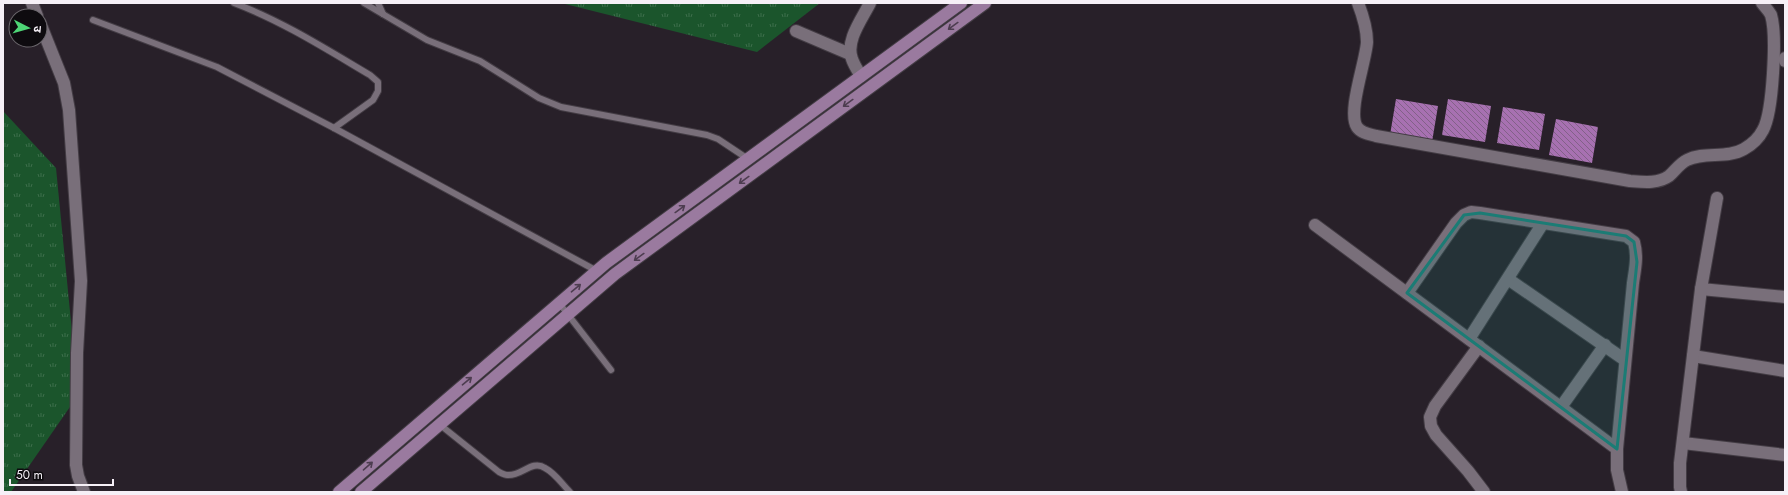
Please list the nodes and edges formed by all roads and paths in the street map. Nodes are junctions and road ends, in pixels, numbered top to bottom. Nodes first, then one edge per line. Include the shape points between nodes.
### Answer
1 (234, 3) edge
2 (364, 3) edge
3 (378, 3) edge
4 (870, 3) edge
5 (961, 3) edge
6 (985, 3) edge
7 (1358, 3) edge
8 (1762, 3) edge
9 (384, 14) junction
10 (93, 20) dead end
11 (796, 31) dead end
12 (48, 43) edge
13 (850, 54) junction
14 (1782, 60) edge
15 (861, 76) junction
16 (334, 128) junction
17 (748, 159) junction
18 (1717, 198) dead end
19 (1543, 223) junction
20 (1315, 225) dead end
21 (597, 271) junction
22 (1508, 278) junction
23 (1701, 289) junction
24 (1408, 293) junction
25 (1785, 297) edge
26 (559, 303) junction
27 (567, 315) junction
28 (1474, 343) junction
29 (1605, 345) junction
30 (1693, 356) junction
31 (1625, 360) junction
32 (610, 370) dead end
33 (1785, 371) edge
34 (1561, 407) junction
35 (439, 424) junction
36 (1683, 443) junction
37 (1617, 449) junction
38 (1785, 455) edge
39 (84, 492) edge
40 (339, 492) edge
41 (361, 492) edge
42 (570, 492) edge
43 (1484, 492) edge
44 (1622, 492) edge
45 (1681, 492) edge

1 - 16 lane via 260,13 370,75 378,82 374,100
2 - 9 lane
3 - 9 lane
4 - 13 street via 851,42
5 - 15 street
6 -> 27 street via 615,274
7 - 14 street via 1365,24 1367,44 1354,110 1356,126 1361,132 1630,181 1659,181 1690,158 1733,153 1743,150 1755,141 1763,130
8 - 14 street via 1770,13
9 - 17 lane via 427,40 480,61 549,103 707,135 718,139
10 - 16 lane via 217,67
11 - 13 street
12 - 39 street via 64,83 69,110 81,281 77,353 76,465
13 - 15 street
15 - 17 street
16 - 21 lane
21 -> 17 street
18 - 23 street
19 - 22 street
19 - 24 street via 1480,212 1464,215
19 - 31 street via 1626,236 1634,242 1637,262
20 - 24 street
26 -> 21 street
22 - 28 street
22 - 29 street
23 - 25 street
23 - 30 street
24 - 28 street
26 - 27 lane
40 -> 26 street
27 - 32 lane
27 - 35 street
28 - 34 street
28 - 43 street via 1430,417 1436,435
29 - 31 street
29 - 34 street
30 - 33 street
30 - 36 street
31 - 37 street
34 - 37 street
35 - 41 street
35 - 42 lane via 498,472 516,474 538,465 545,467
36 - 38 street
36 - 45 street via 1680,463
37 - 44 street via 1617,470

